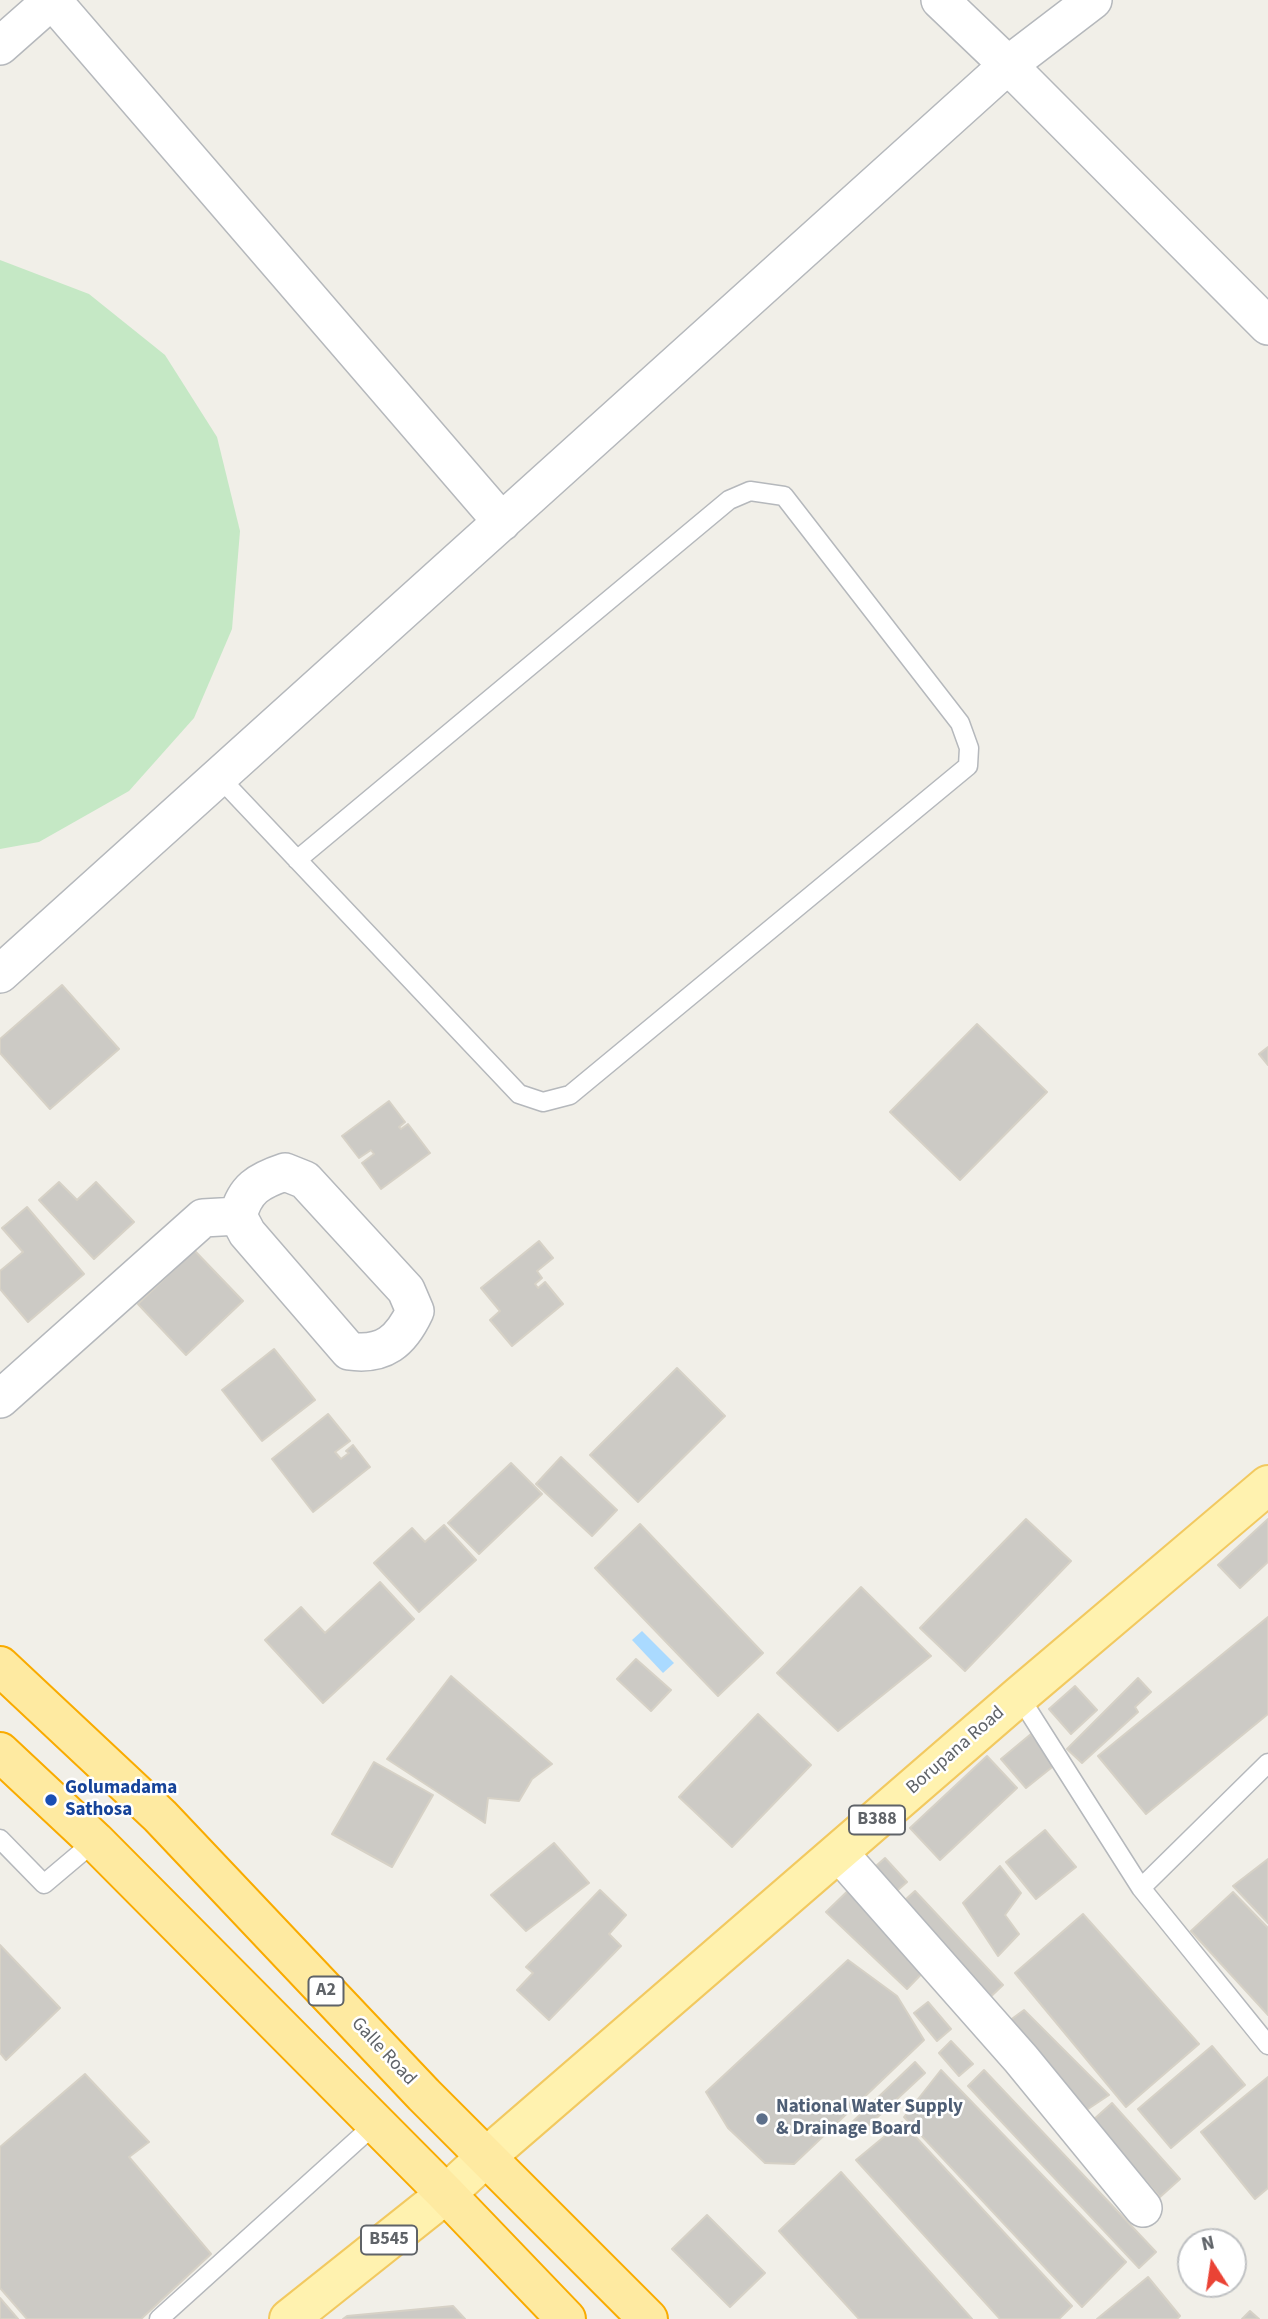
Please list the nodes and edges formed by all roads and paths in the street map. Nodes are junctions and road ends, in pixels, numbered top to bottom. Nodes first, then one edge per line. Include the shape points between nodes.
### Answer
1 (52, 0) edge
2 (940, 0) edge
3 (1093, 0) edge
4 (0, 46) edge
5 (1008, 65) junction
6 (1268, 326) edge
7 (502, 522) junction
8 (219, 777) junction
9 (297, 860) junction
10 (0, 974) edge
11 (238, 1216) junction
12 (0, 1399) edge
13 (1268, 1485) edge
14 (0, 1666) edge
15 (1019, 1696) junction
16 (0, 1752) edge
17 (1268, 1763) edge
18 (0, 1839) edge
19 (95, 1842) junction
20 (839, 1853) junction
21 (1141, 1888) junction
22 (1268, 2045) edge
23 (375, 2124) junction
24 (486, 2157) junction
25 (446, 2194) junction
26 (1143, 2208) dead end
27 (159, 2319) edge
28 (289, 2319) edge
29 (566, 2319) edge
30 (648, 2319) edge

1 - 4 street
1 - 7 street
2 - 5 street
3 - 5 street
5 - 6 street
5 - 7 street
7 - 8 street
8 - 9 lane
8 - 10 street
9 - 9 lane via 519,1094 543,1102 570,1095 968,766 969,748 960,723 784,496 750,491 729,500
11 - 11 street via 243,1198 266,1178 285,1172 304,1180 407,1290 415,1311 407,1330 369,1354 349,1351 247,1233
11 - 12 street via 203,1218
13 - 15 main road, Borupana Road / B388
14 - 24 highway, Galle Road / A2 via 160,1816
15 - 20 main road, Borupana Road / B388
15 - 21 lane
16 - 19 highway
17 - 21 lane
18 - 19 lane via 44,1884
19 - 23 highway
20 - 24 main road, Borupana Road / B388
20 - 26 street
21 - 22 lane
23 - 25 highway
23 - 27 lane
24 - 25 main road, B545
24 - 30 highway, Galle Road / A2
25 - 28 main road, B545
25 - 29 highway

